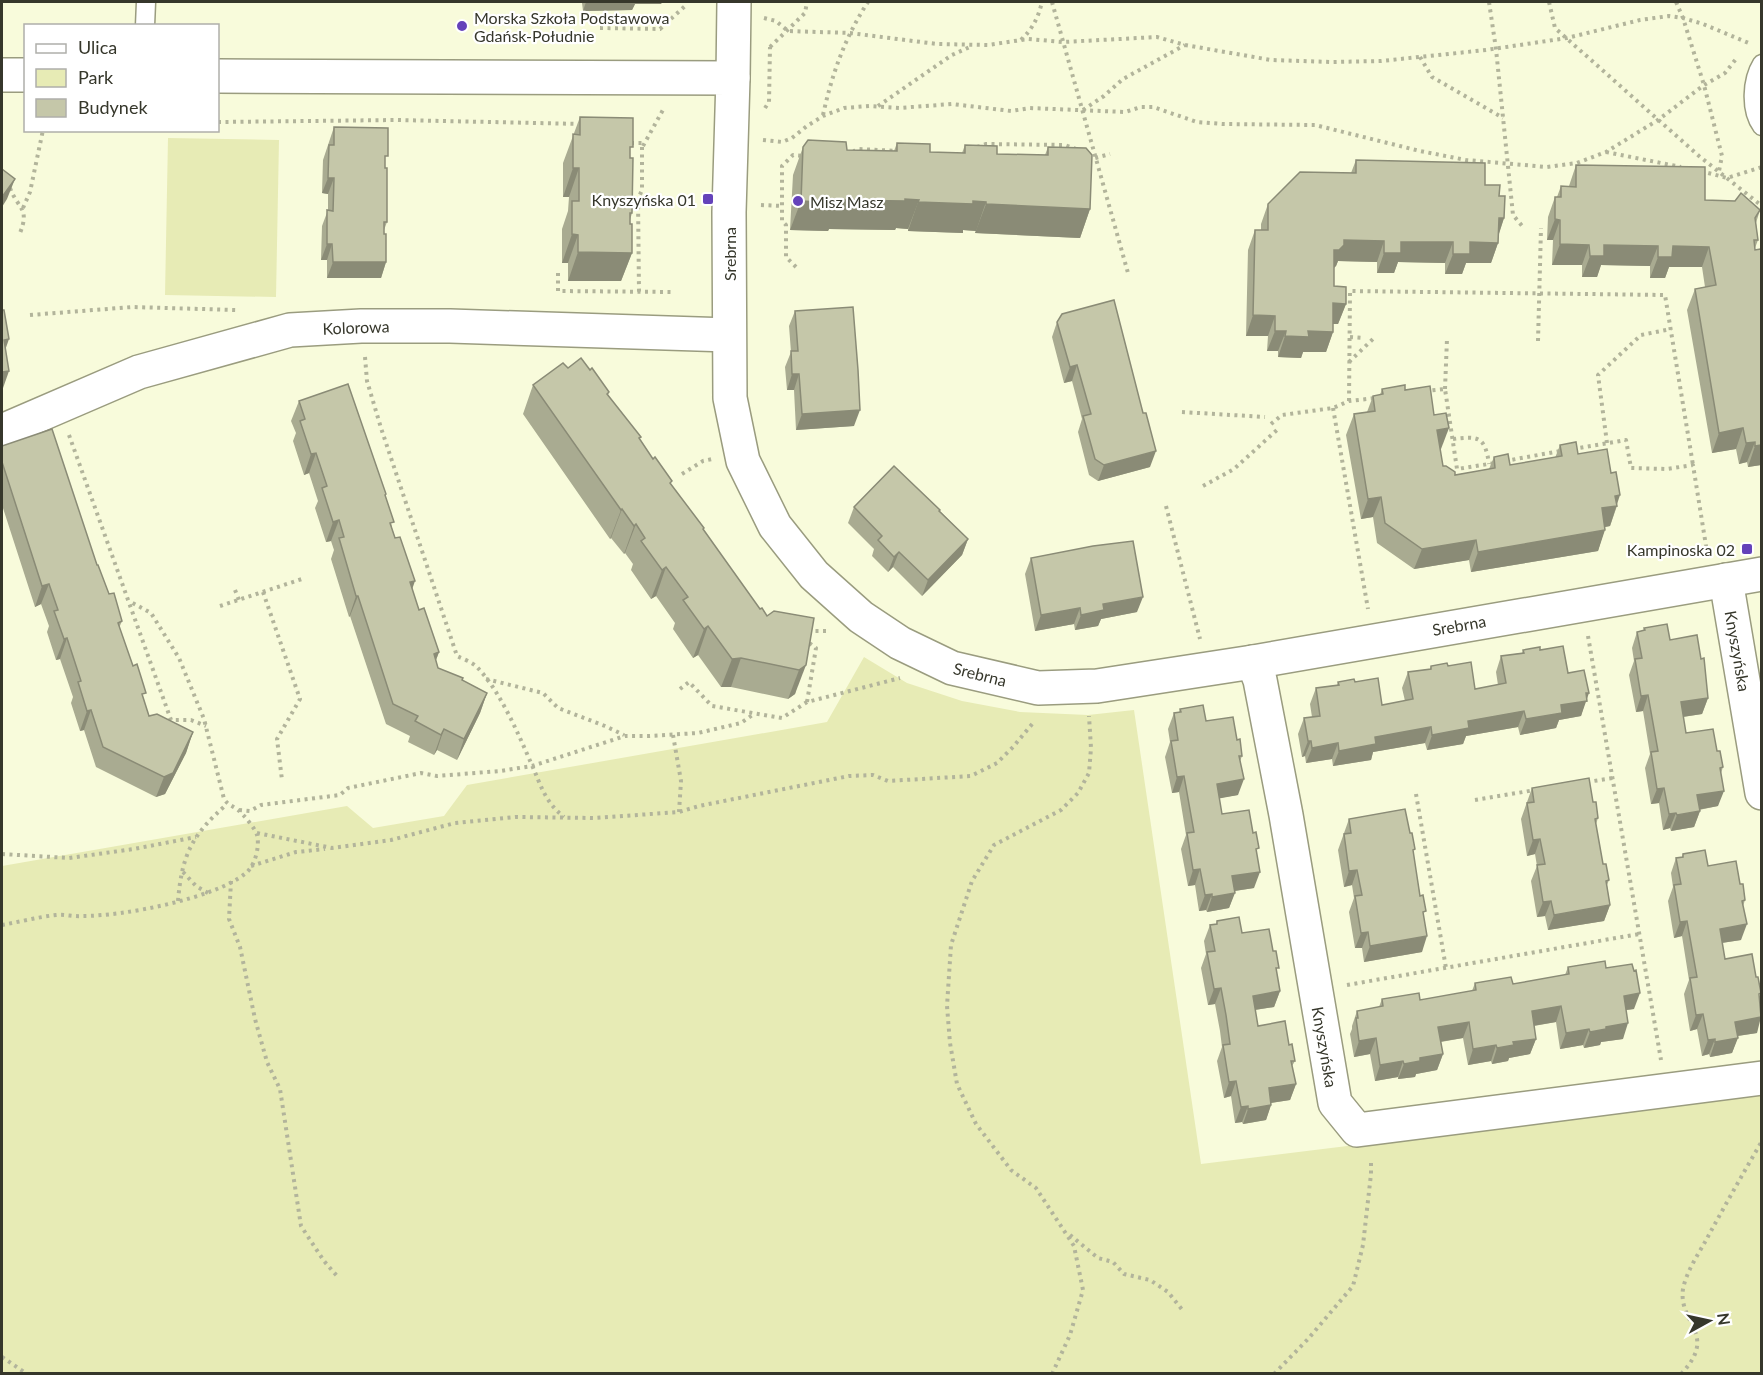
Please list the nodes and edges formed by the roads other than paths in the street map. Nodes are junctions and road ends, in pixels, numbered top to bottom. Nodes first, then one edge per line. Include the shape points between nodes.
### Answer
1 (146, 2) edge
2 (747, 10) edge
3 (145, 24) edge
4 (1761, 64) edge
5 (2, 75) edge
6 (24, 75) edge
7 (219, 76) edge
8 (733, 78) junction
9 (1761, 126) edge
10 (729, 334) junction
11 (2, 431) edge
12 (1761, 574) edge
13 (1726, 580) junction
14 (1253, 662) junction
15 (1761, 793) edge
16 (1761, 1078) edge

1 - 3 lane
2 - 8 street, Srebrna
4 - 9 lane via 1753,92
5 - 6 street
7 - 8 street
8 - 10 street, Srebrna
10 - 11 street, Kolorowa via 450,326 290,330 139,372
10 - 14 street, Srebrna via 730,398 743,461 775,526 814,575 861,617 900,643 952,668 1038,688 1096,686
12 - 13 street, Srebrna
13 - 14 street, Srebrna
13 - 15 street, Knyszyńska
14 - 16 street, Knyszyńska via 1260,680 1286,815 1335,1103 1357,1130

